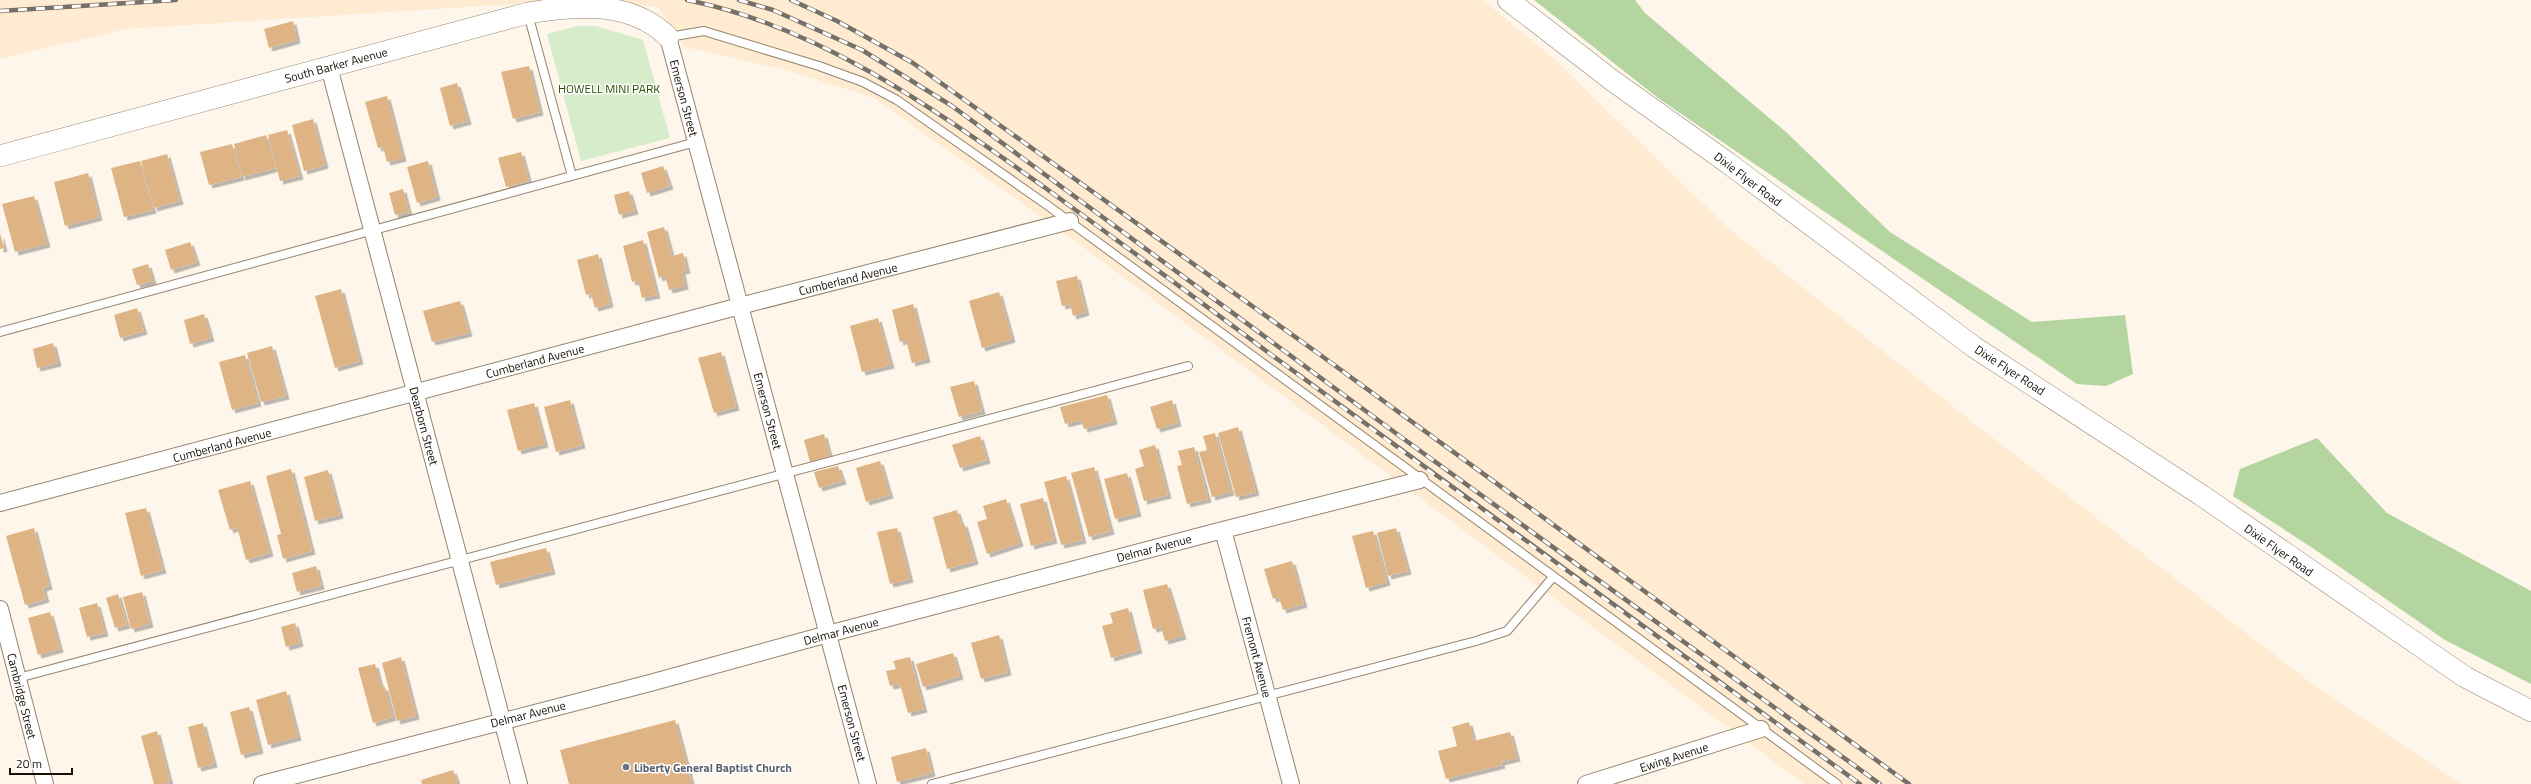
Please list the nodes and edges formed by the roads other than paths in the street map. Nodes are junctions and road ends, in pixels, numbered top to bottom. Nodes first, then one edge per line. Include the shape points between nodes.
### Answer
1 (1508, 0) edge
2 (528, 13) junction
3 (668, 37) junction
4 (329, 67) junction
5 (696, 142) junction
6 (0, 156) edge
7 (572, 176) junction
8 (1070, 221) junction
9 (373, 231) junction
10 (740, 306) junction
11 (0, 332) edge
12 (1188, 366) dead end
13 (415, 394) junction
14 (784, 473) junction
15 (1420, 480) junction
16 (0, 503) edge
17 (1223, 530) junction
18 (460, 562) junction
19 (1553, 577) junction
20 (0, 609) edge
21 (828, 634) junction
22 (18, 678) junction
23 (1268, 696) junction
24 (2531, 711) edge
25 (501, 721) junction
26 (1762, 729) junction
27 (44, 784) edge
28 (262, 784) edge
29 (518, 784) edge
30 (868, 784) edge
31 (932, 784) edge
32 (1291, 784) edge
33 (1586, 784) edge
34 (1837, 784) edge

1 - 24 street, Dixie Flyer Road via 1613,81 1728,163 1974,347 2201,495 2465,677
2 - 3 street, South Barker Avenue via 581,6 620,11 646,20
2 - 4 street, South Barker Avenue
2 - 7 lane
3 - 5 street, Emerson Street
3 - 8 lane via 704,31 863,82 897,100
4 - 6 street, South Barker Avenue
4 - 9 street, Dearborn Street
5 - 7 lane
5 - 10 street, Emerson Street
7 - 9 lane
8 - 10 street, Cumberland Avenue
8 - 15 lane
9 - 11 lane
9 - 13 street, Dearborn Street
10 - 13 street, Cumberland Avenue
10 - 14 street, Emerson Street
12 - 14 lane
13 - 16 street, Cumberland Avenue
13 - 18 street, Dearborn Street
14 - 18 lane
14 - 21 street, Emerson Street
15 - 17 street, Delmar Avenue
15 - 19 lane
17 - 21 street, Delmar Avenue
17 - 23 street, Fremont Avenue
18 - 22 lane
18 - 25 street, Dearborn Street
19 - 23 lane via 1507,631
19 - 26 lane
20 - 22 street, Cambridge Street
21 - 25 street, Delmar Avenue via 650,684
21 - 30 street, Emerson Street
22 - 27 street, Cambridge Street
23 - 31 lane
23 - 32 street, Fremont Avenue
25 - 28 street, Delmar Avenue
25 - 29 street, Dearborn Street
26 - 33 street, Ewing Avenue
26 - 34 lane

